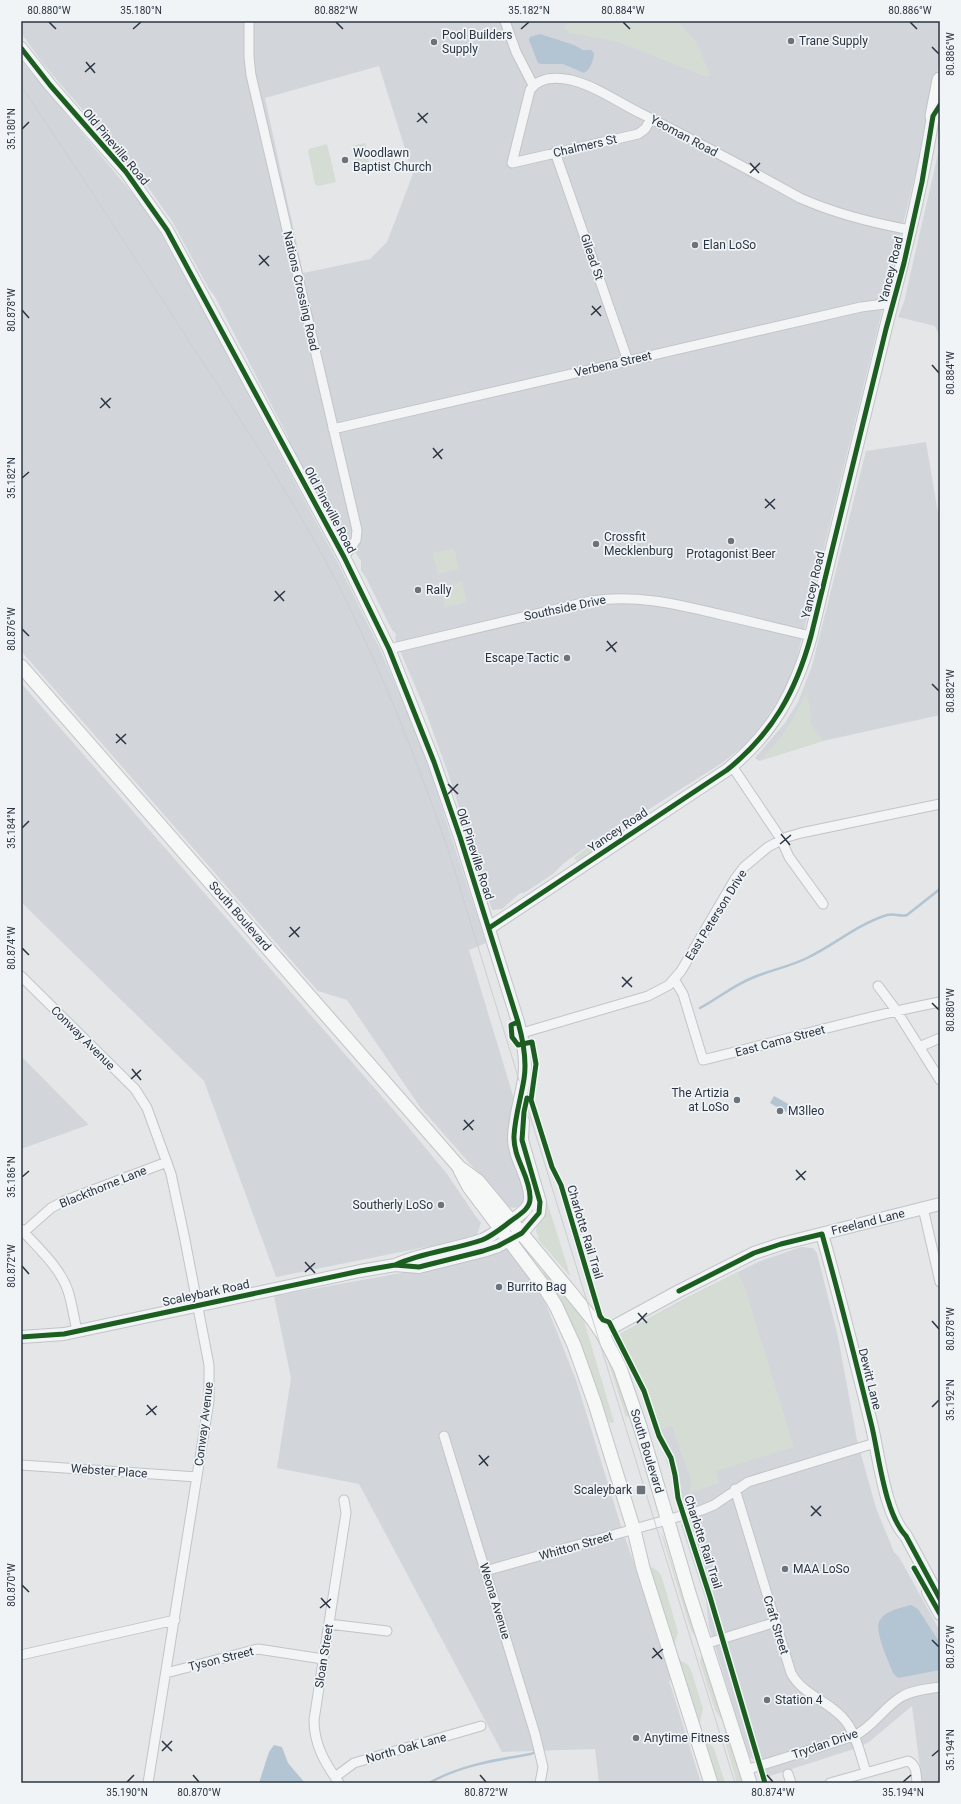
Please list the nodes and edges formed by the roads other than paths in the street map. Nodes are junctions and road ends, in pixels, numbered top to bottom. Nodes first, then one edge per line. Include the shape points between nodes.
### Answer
1 (249, 21) edge
2 (505, 21) edge
3 (21, 48) edge
4 (940, 80) edge
5 (533, 85) junction
6 (937, 110) edge
7 (651, 119) junction
8 (555, 152) junction
9 (911, 230) junction
10 (893, 304) junction
11 (628, 361) junction
12 (333, 429) junction
13 (344, 557) junction
14 (811, 636) junction
15 (389, 649) junction
16 (21, 666) edge
17 (732, 766) junction
18 (940, 804) edge
19 (781, 839) junction
20 (823, 904) dead end
21 (489, 928) junction
22 (21, 976) edge
23 (674, 979) junction
24 (878, 986) dead end
25 (940, 1002) edge
26 (896, 1010) junction
27 (522, 1034) junction
28 (940, 1038) edge
29 (919, 1047) junction
30 (940, 1080) edge
31 (167, 1162) junction
32 (940, 1204) edge
33 (923, 1208) junction
34 (506, 1224) junction
35 (22, 1230) edge
36 (522, 1233) junction
37 (822, 1234) junction
38 (510, 1240) junction
39 (395, 1265) junction
40 (940, 1282) edge
41 (198, 1305) junction
42 (77, 1331) junction
43 (602, 1333) junction
44 (21, 1337) edge
45 (444, 1436) dead end
46 (875, 1443) junction
47 (21, 1465) edge
48 (197, 1477) junction
49 (735, 1489) junction
50 (344, 1500) dead end
51 (668, 1520) junction
52 (634, 1530) junction
53 (900, 1530) junction
54 (485, 1571) junction
55 (940, 1599) edge
56 (940, 1614) edge
57 (175, 1620) junction
58 (776, 1622) junction
59 (329, 1624) junction
60 (387, 1631) dead end
61 (705, 1644) junction
62 (21, 1656) edge
63 (323, 1659) junction
64 (166, 1673) junction
65 (940, 1687) edge
66 (481, 1726) dead end
67 (854, 1736) junction
68 (746, 1770) junction
69 (866, 1772) junction
70 (788, 1774) dead end
71 (337, 1780) edge
72 (845, 1781) edge
73 (148, 1783) edge
74 (540, 1783) edge
75 (711, 1783) edge
76 (750, 1783) edge
77 (791, 1783) edge
78 (830, 1783) edge
79 (917, 1783) edge

1 - 12 street, Nations Crossing Road via 251,75
2 - 5 street via 516,52
3 - 13 street, Old Pineville Road via 126,172 167,230
4 - 6 main road
5 - 7 street, Yeoman Road via 542,80 572,80
5 - 8 street, Chalmers St via 526,99 512,164
6 - 9 street, Yancey Road
7 - 8 street, Chalmers St via 645,129 638,134
7 - 9 street, Yeoman Road via 819,206 857,219
8 - 11 street, Gilead St
9 - 10 street, Yancey Road
10 - 11 street, Verbena Street via 861,306
10 - 14 street, Yancey Road
11 - 12 street, Verbena Street
12 - 13 street, Nations Crossing Road via 357,535
13 - 15 street, Old Pineville Road
14 - 15 street, Southside Drive via 667,602 614,598 591,601
14 - 17 street, Yancey Road via 800,672 785,704 759,741
15 - 21 street, Old Pineville Road via 434,762
16 - 34 main road, South Boulevard via 459,1167 469,1188
17 - 19 street
17 - 21 street, Yancey Road
18 - 19 street, East Peterson Drive
19 - 20 street via 789,857
19 - 23 street, East Peterson Drive via 755,857 735,879
21 - 27 street, Old Pineville Road
22 - 31 street, Conway Avenue via 135,1089 148,1108
23 - 26 street, East Cama Street via 683,994 703,1060
23 - 27 street, East Peterson Drive via 648,996
24 - 26 street
25 - 26 street, East Cama Street
26 - 29 street
27 - 34 street, Old Pineville Road via 525,1075 516,1112 514,1138 516,1154 531,1195 525,1210
27 - 36 street, Old Pineville Road via 529,1044 532,1062 522,1140 540,1202 539,1213
28 - 29 street
29 - 30 street
31 - 35 street, Blackthorne Lane via 64,1201
31 - 41 street, Conway Avenue
32 - 33 street, Freeland Lane
33 - 37 street, Freeland Lane
33 - 40 street
34 - 36 main road, South Boulevard
34 - 38 main road, South Boulevard
34 - 39 street, Scaleybark Road via 484,1239 412,1257
35 - 42 street via 63,1280
36 - 38 street, Scaleybark Road
36 - 43 main road, South Boulevard
37 - 43 street, Freeland Lane via 754,1253
37 - 46 street, Dewitt Lane
38 - 39 street, Scaleybark Road via 483,1251 419,1266
38 - 52 main road, South Boulevard via 556,1306 574,1345
39 - 41 street, Scaleybark Road
41 - 42 street, Scaleybark Road
41 - 48 street, Conway Avenue via 210,1383
42 - 44 street, Scaleybark Road
43 - 51 main road, South Boulevard via 620,1368
45 - 54 street, Weona Avenue
46 - 49 street, Whitton Street via 748,1482
46 - 53 street, Dewitt Lane via 884,1485
47 - 48 street, Webster Place
48 - 57 street, Conway Avenue
49 - 51 street, Whitton Street via 708,1508
49 - 58 street, Craft Street
50 - 59 street, Sloan Street via 346,1513
51 - 52 street, Whitton Street
51 - 61 main road, South Boulevard
52 - 54 street, Whitton Street
52 - 75 main road, South Boulevard via 643,1568
53 - 55 street, Dewitt Lane via 906,1536
53 - 56 street, Dewitt Lane via 899,1539
54 - 74 street, Weona Avenue via 520,1682 543,1767
57 - 62 street
57 - 64 street, Conway Avenue
58 - 61 street
58 - 67 street, Craft Street via 794,1679 839,1714
59 - 60 street
59 - 63 street, Sloan Street
61 - 68 main road, South Boulevard
63 - 64 street, Tyson Street via 258,1649
63 - 71 street, Sloan Street via 314,1726 322,1758
64 - 73 street, Conway Avenue
65 - 67 street, Tryclan Drive via 902,1696 869,1727
66 - 71 street, North Oak Lane via 354,1763
67 - 68 street, Tryclan Drive
67 - 69 street, Craft Street
68 - 76 main road, South Boulevard
69 - 72 street
69 - 79 street via 908,1761 915,1767
70 - 77 street
72 - 78 street

